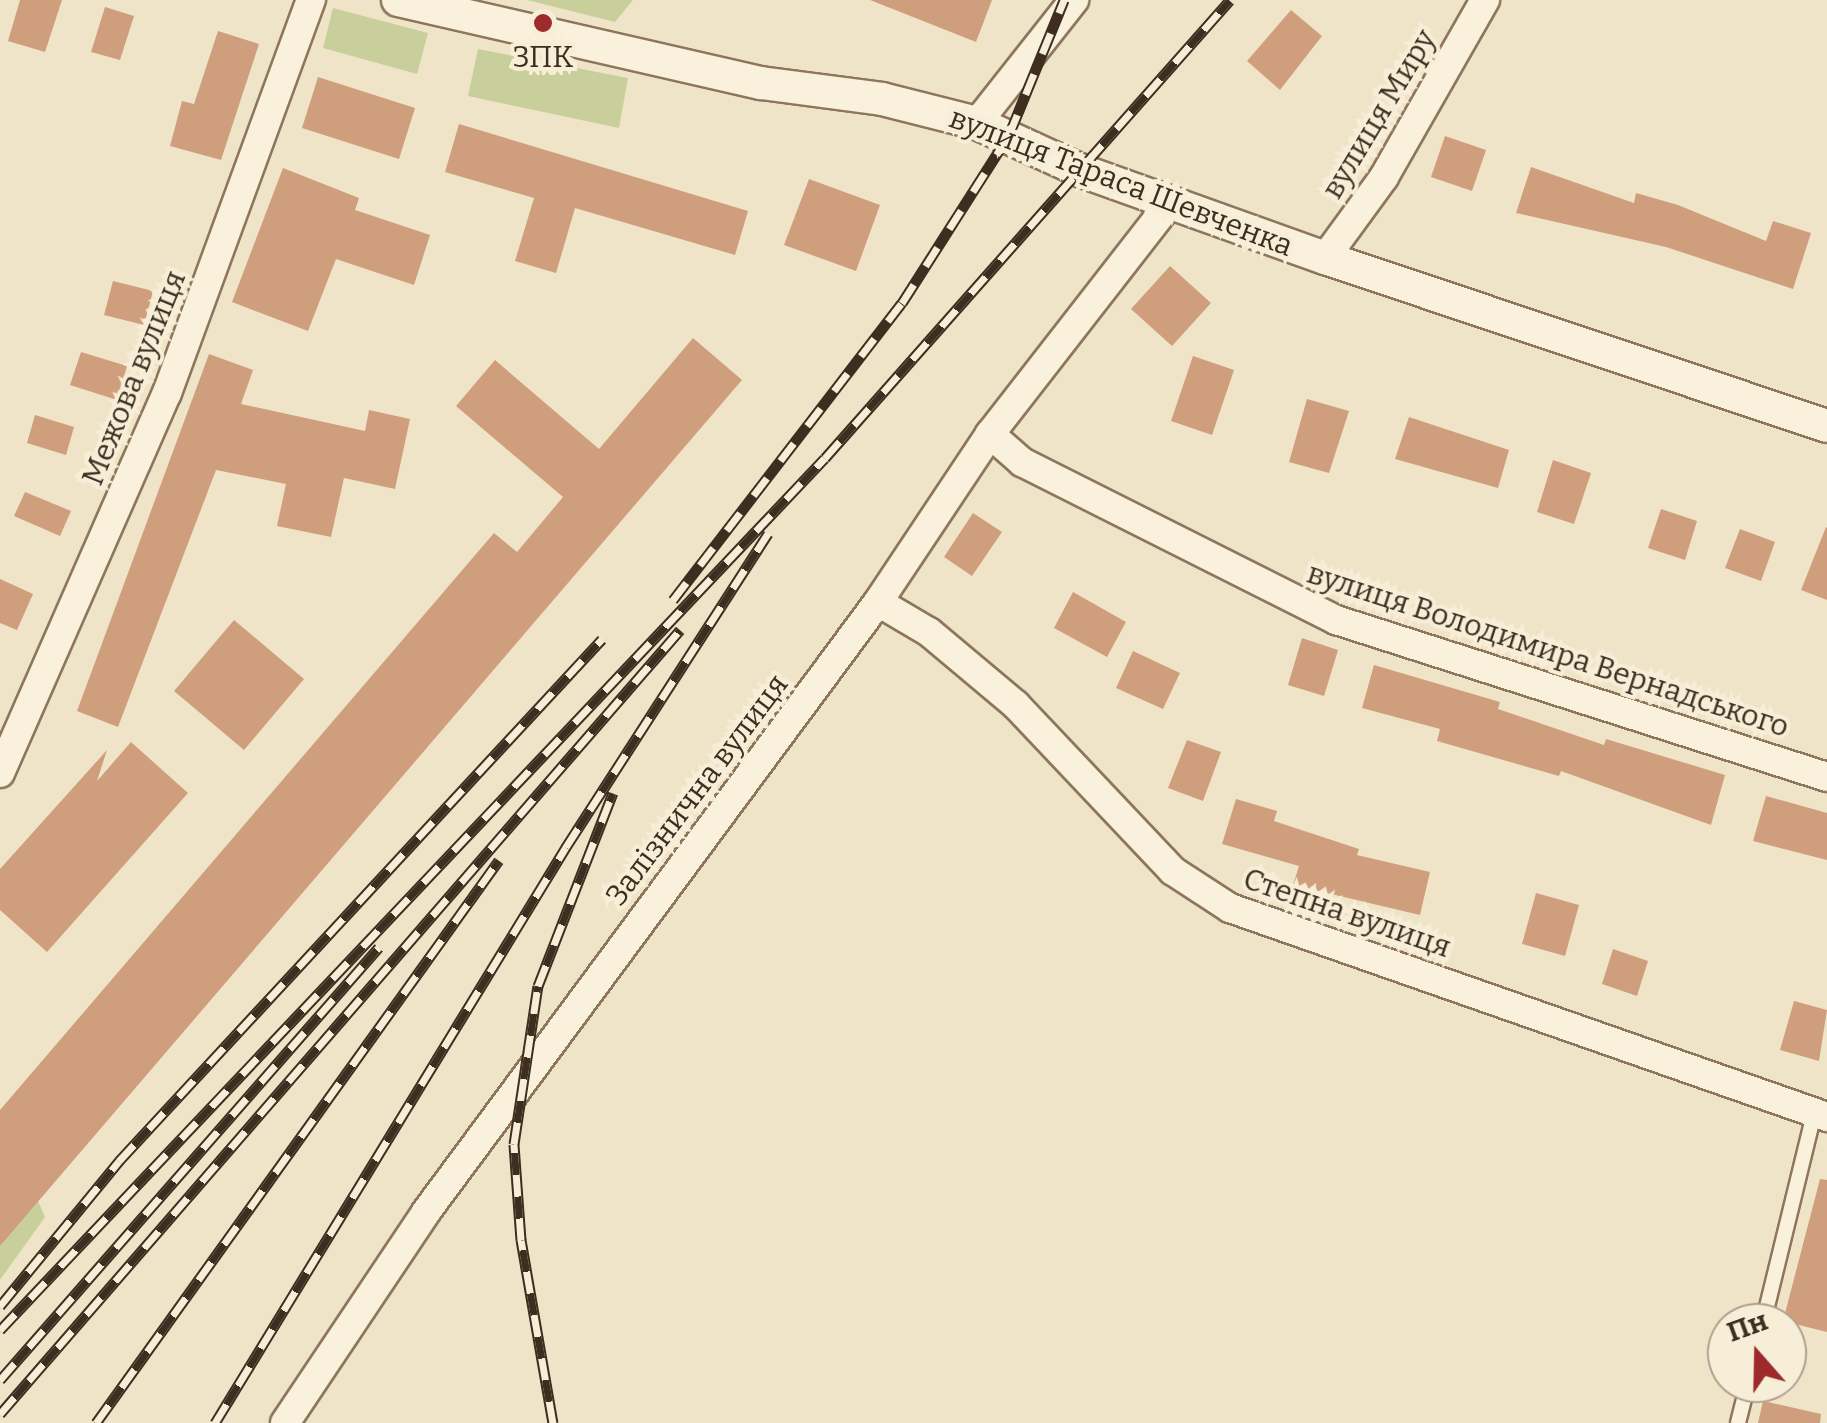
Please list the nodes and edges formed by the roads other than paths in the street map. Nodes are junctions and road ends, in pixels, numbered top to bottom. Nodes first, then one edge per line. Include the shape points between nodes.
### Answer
1 (311, 0) edge
2 (398, 0) edge
3 (1074, 0) edge
4 (1486, 0) edge
5 (977, 123) junction
6 (1170, 203) junction
7 (1325, 258) junction
8 (1827, 426) edge
9 (990, 434) junction
10 (878, 602) junction
11 (0, 773) edge
12 (1827, 778) edge
13 (1821, 1115) edge
14 (1768, 1303) edge
15 (285, 1423) edge

1 - 11 street, Межова вулиця via 167,393
2 - 5 street, вулиця Тараса Шевченка via 761,83 882,99
3 - 5 street
4 - 7 street, вулиця Миру via 1384,178
5 - 6 street, вулиця Тараса Шевченка
6 - 7 street, вулиця Тараса Шевченка
6 - 9 street, Залізнична вулиця
7 - 8 street, вулиця Тараса Шевченка
9 - 10 street, Залізнична вулиця
9 - 12 street, вулиця Володимира Вернадського via 1022,462 1336,620
10 - 13 street, Степна вулиця via 930,632 1016,705 1173,871 1230,908
10 - 15 street, Залізнична вулиця via 426,1212
13 - 14 lane

